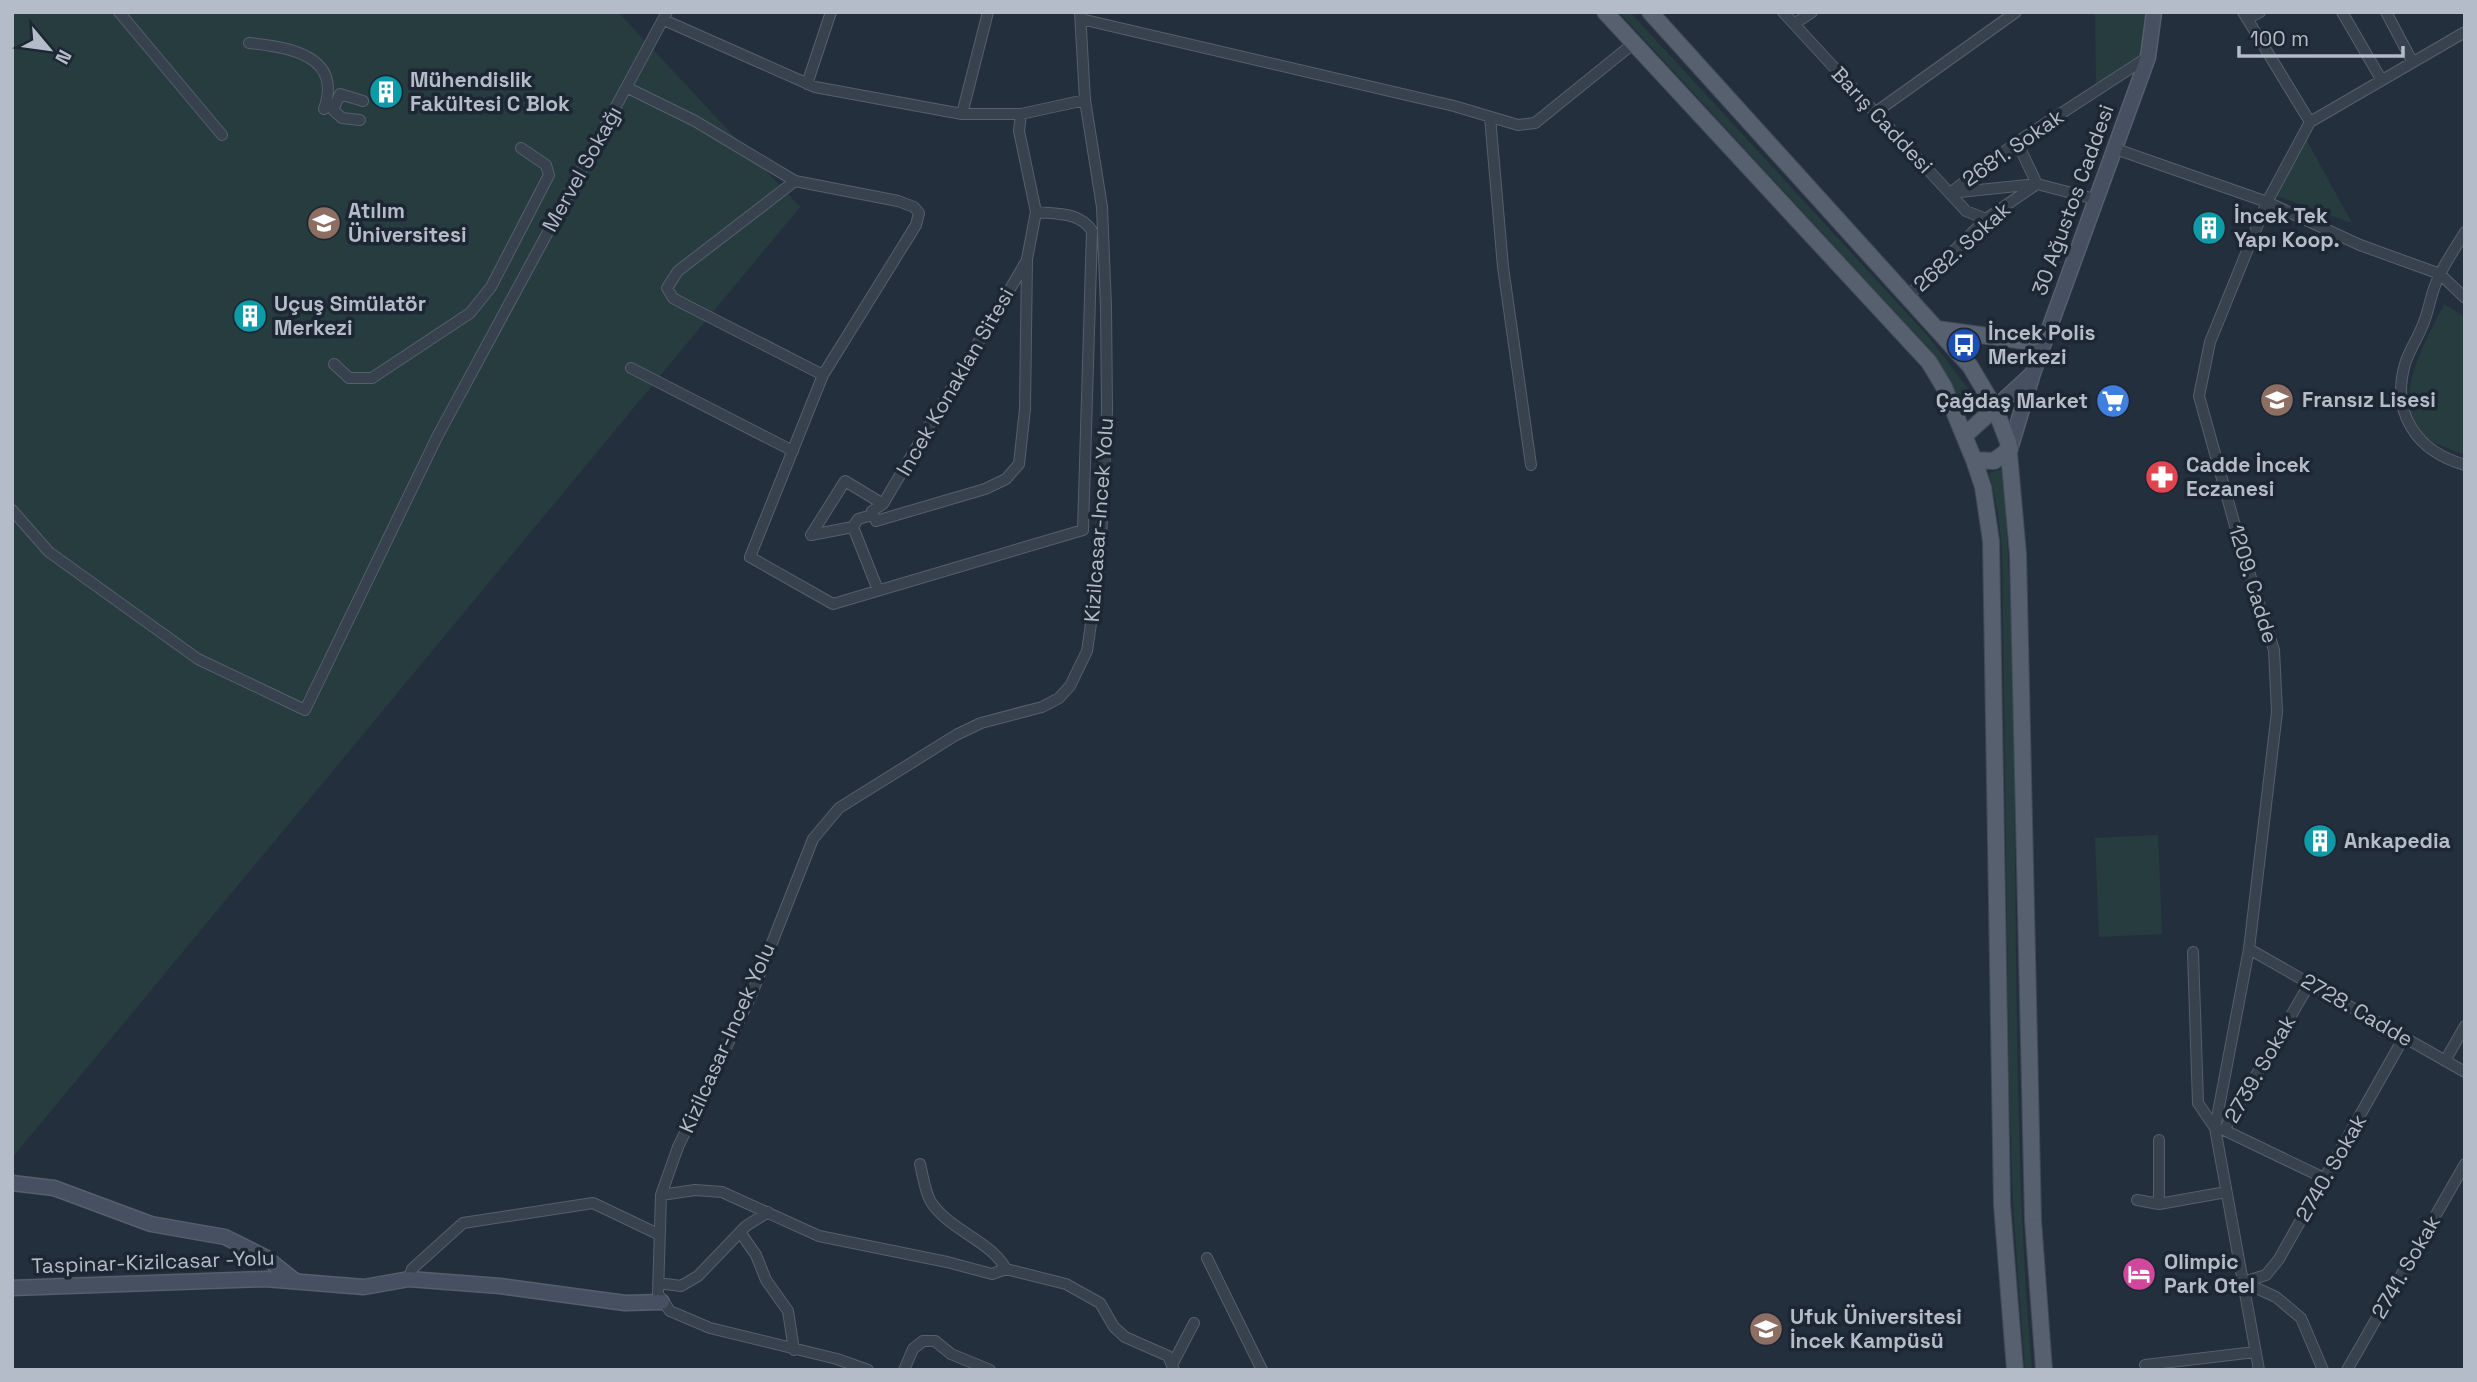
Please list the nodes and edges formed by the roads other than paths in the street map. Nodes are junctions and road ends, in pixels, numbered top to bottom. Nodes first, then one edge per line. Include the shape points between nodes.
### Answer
1 (119, 12) edge
2 (831, 12) edge
3 (988, 12) edge
4 (1605, 12) edge
5 (1650, 12) edge
6 (1783, 12) edge
7 (1812, 12) edge
8 (2016, 12) edge
9 (2154, 12) edge
10 (2166, 12) edge
11 (2232, 12) edge
12 (2260, 12) edge
13 (2342, 12) edge
14 (2386, 12) edge
15 (1081, 15) edge
16 (665, 16) edge
17 (2245, 16) edge
18 (1794, 24) junction
19 (2465, 32) edge
20 (2152, 40) junction
21 (249, 43) dead end
22 (1634, 43) junction
23 (2148, 57) junction
24 (2412, 61) junction
25 (2381, 79) junction
26 (807, 84) junction
27 (628, 88) junction
28 (1085, 100) junction
29 (363, 102) dead end
30 (324, 108) dead end
31 (1875, 112) junction
32 (962, 114) junction
33 (1021, 114) junction
34 (1490, 117) junction
35 (360, 120) dead end
36 (2310, 122) junction
37 (222, 135) dead end
38 (2017, 142) junction
39 (521, 148) dead end
40 (2113, 148) junction
41 (795, 181) junction
42 (2037, 184) junction
43 (1950, 193) junction
44 (2095, 199) junction
45 (2267, 202) junction
46 (1036, 212) junction
47 (1986, 219) junction
48 (2465, 232) edge
49 (1027, 259) junction
50 (2440, 274) junction
51 (1907, 297) junction
52 (2465, 298) edge
53 (1937, 329) junction
54 (2048, 332) junction
55 (334, 364) dead end
56 (631, 368) dead end
57 (2033, 373) junction
58 (823, 375) junction
59 (1995, 408) junction
60 (1964, 436) junction
61 (2010, 449) junction
62 (793, 452) junction
63 (1974, 460) junction
64 (1531, 465) dead end
65 (2465, 465) edge
66 (883, 504) junction
67 (12, 510) edge
68 (872, 515) junction
69 (853, 527) junction
70 (878, 590) junction
71 (2249, 949) junction
72 (2193, 951) dead end
73 (2310, 984) junction
74 (2465, 1026) edge
75 (2404, 1037) junction
76 (2445, 1061) junction
77 (2465, 1072) edge
78 (2215, 1128) junction
79 (2159, 1140) dead end
80 (920, 1164) dead end
81 (2465, 1164) edge
82 (2326, 1179) junction
83 (12, 1183) edge
84 (2226, 1192) junction
85 (661, 1195) junction
86 (2137, 1200) dead end
87 (2159, 1203) junction
88 (768, 1212) junction
89 (740, 1232) junction
90 (660, 1235) junction
91 (1207, 1258) dead end
92 (1006, 1269) junction
93 (410, 1279) junction
94 (294, 1280) junction
95 (2243, 1282) junction
96 (658, 1283) junction
97 (12, 1288) edge
98 (662, 1302) junction
99 (1194, 1324) dead end
100 (794, 1350) junction
101 (2255, 1352) junction
102 (2145, 1365) dead end
103 (1173, 1367) edge
104 (868, 1370) edge
105 (904, 1370) edge
106 (990, 1370) edge
107 (1262, 1370) edge
108 (2015, 1370) edge
109 (2044, 1370) edge
110 (2259, 1370) edge
111 (2323, 1370) edge
112 (2347, 1370) edge

1 - 37 street
2 - 26 street
3 - 32 street
4 - 22 main road
5 - 51 main road
6 - 18 street, Barış Caddesi
7 - 18 street
8 - 31 street
9 - 20 street
10 - 20 street
11 - 17 street
12 - 17 street
13 - 25 street
14 - 24 street
15 - 28 street, Kizilcasar-Incek Yolu
15 - 34 street
16 - 26 street
16 - 27 street, Mervel Sokağı
17 - 36 street
18 - 31 street, Barış Caddesi
19 - 24 street
20 - 23 street, 30 Ağustos Caddesi
21 - 30 street via 294,50 319,66 329,94
22 - 34 street via 1535,123 1518,125
22 - 60 main road via 1920,351 1944,387
23 - 38 street, 2681. Sokak
23 - 40 street, 30 Ağustos Caddesi
24 - 25 street
25 - 36 street
26 - 32 street
27 - 41 street via 695,121
27 - 67 street, Mervel Sokağı via 419,472 306,710 198,659 49,552
28 - 33 street
28 - 85 street, Kizilcasar-Incek Yolu via 1102,207 1107,397 1100,562 1087,651 1059,698 956,735 839,808 813,839 751,996 678,1147
29 - 35 street via 340,94 333,110 342,118
31 - 43 street, Barış Caddesi
32 - 33 street
33 - 46 street via 1018,131
34 - 64 street via 1503,267
36 - 45 street, 1209. Cadde
38 - 42 street
38 - 43 street, 2681. Sokak
39 - 55 street via 546,165 549,175 491,287 470,313 372,378 349,378
40 - 44 street, 30 Ağustos Caddesi
40 - 45 street
41 - 58 street via 898,201 919,213 916,225
41 - 58 street via 678,271 667,288 673,298
42 - 43 street
42 - 44 street
42 - 47 street, 2682. Sokak
43 - 47 street, Barış Caddesi via 1966,211
44 - 54 street, 30 Ağustos Caddesi
45 - 50 street via 2360,245
45 - 71 street, 1209. Cadde via 2210,342 2199,396 2274,650 2277,712
46 - 49 street
46 - 70 street via 1076,217 1092,231 1083,530
47 - 51 street, 2682. Sokak
48 - 50 street
49 - 66 street, Incek Konaklan Sitesi
49 - 68 street via 1025,410 1016,470 985,489 947,501 876,522
50 - 52 street
50 - 65 street via 2406,363 2400,395 2415,437 2433,452
51 - 53 main road
53 - 54 main road via 2024,341
53 - 59 main road via 1970,366
54 - 57 street, 30 Ağustos Caddesi
56 - 62 street
57 - 59 street, 30 Ağustos Caddesi
57 - 61 street, 30 Ağustos Caddesi
58 - 62 street
59 - 60 main road
59 - 61 main road
60 - 63 main road
61 - 63 main road via 1994,461
61 - 109 main road via 2018,554 2033,1220
62 - 70 street via 750,557 833,604
63 - 108 main road via 1988,517 1993,577 2001,1177
66 - 68 street, Incek Konaklan Sitesi via 874,508
66 - 69 street via 845,481 811,535
68 - 69 street, Incek Konaklan Sitesi via 859,519
69 - 70 street
71 - 73 street, 2728. Cadde
71 - 78 street, 1209. Cadde
72 - 78 street via 2198,1103
73 - 75 street, 2728. Cadde
73 - 82 street, 2739. Sokak via 2224,1130
74 - 76 street
75 - 76 street, 2728. Cadde
75 - 82 street, 2740. Sokak
76 - 77 street, 2728. Cadde
78 - 84 street, 1209. Cadde
79 - 87 street
80 - 92 street via 931,1202
81 - 112 street, 2741. Sokak
82 - 95 street, 2740. Sokak via 2279,1259 2266,1275
83 - 94 street, Taspinar-Kizilcasar -Yolu via 54,1188 151,1224 225,1237 265,1257
84 - 87 street
84 - 95 street, 1209. Cadde
85 - 88 street via 722,1192
85 - 90 street, Kizilcasar-Incek Yolu
86 - 87 street
88 - 89 street
88 - 92 street via 819,1236 992,1274
89 - 96 street via 698,1276 681,1286
89 - 100 street via 788,1311
90 - 93 street via 593,1203 463,1223 412,1269
90 - 96 street, Kizilcasar-Incek Yolu
91 - 107 street
92 - 103 street via 1066,1284 1093,1297 1125,1337 1161,1351
93 - 94 street, Taspinar-Kizilcasar -Yolu via 364,1287
93 - 98 street, Taspinar-Kizilcasar -Yolu via 625,1303
94 - 97 street, Taspinar-Kizilcasar -Yolu
95 - 101 street, 1209. Cadde
95 - 111 street via 2276,1297 2301,1318
96 - 98 street, Kizilcasar-Incek Yolu
98 - 100 street via 690,1322
99 - 103 street
100 - 104 street
101 - 102 street
101 - 110 street, 1209. Cadde
105 - 106 street via 913,1349 923,1341 935,1341 951,1354

